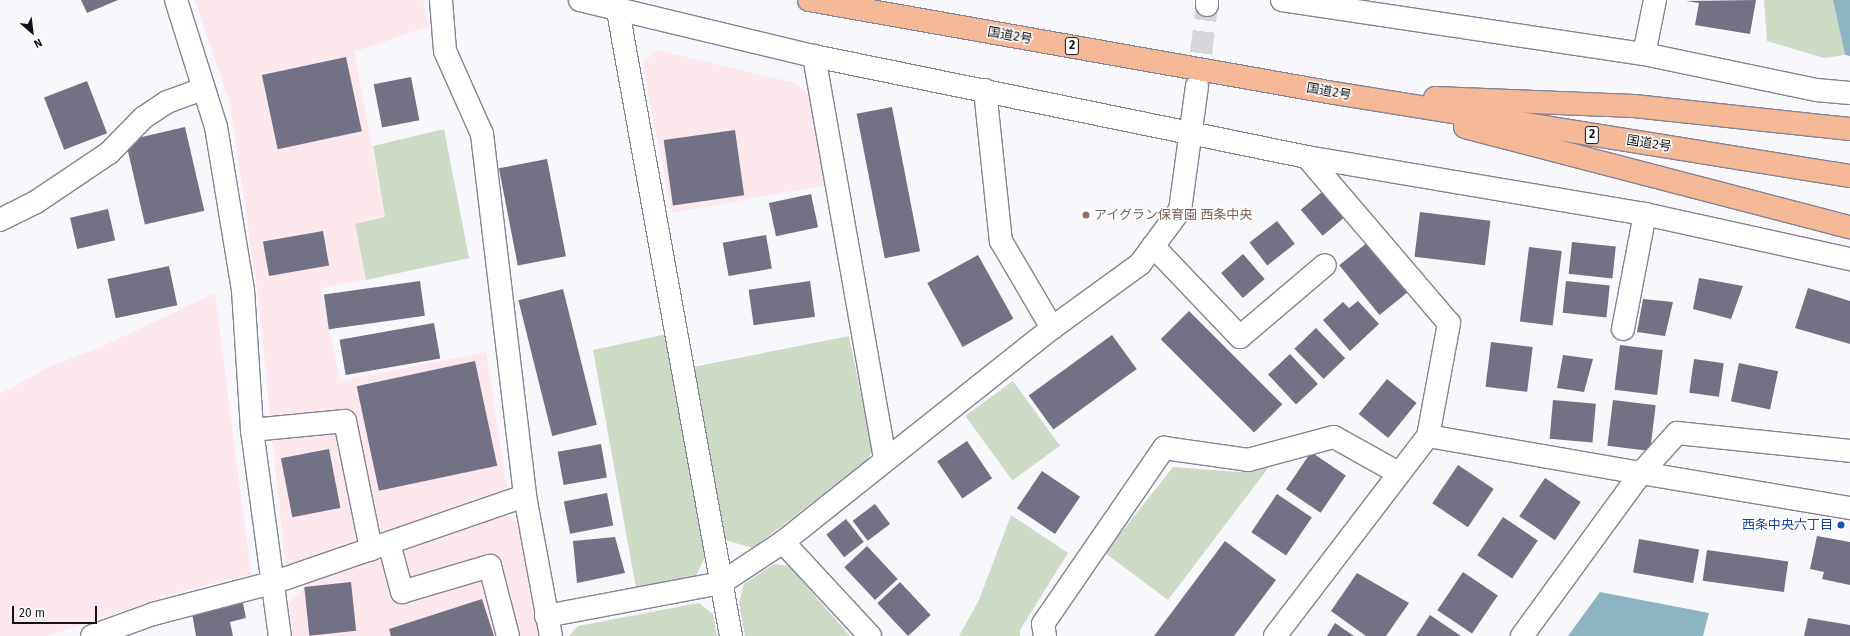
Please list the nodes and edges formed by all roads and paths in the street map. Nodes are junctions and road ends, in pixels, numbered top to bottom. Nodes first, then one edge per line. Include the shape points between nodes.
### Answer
1 (176, 0) edge
2 (441, 0) edge
3 (580, 0) edge
4 (809, 0) edge
5 (1282, 0) edge
6 (1656, 0) edge
7 (1321, 3) edge
8 (618, 11) junction
9 (1644, 54) junction
10 (814, 56) junction
11 (1197, 86) tunnel mouth
12 (203, 89) junction
13 (985, 90) junction
14 (1334, 93) junction
15 (1850, 93) edge
16 (1850, 129) edge
17 (1191, 133) junction
18 (1307, 157) junction
19 (1850, 176) edge
20 (1645, 214) junction
21 (0, 220) edge
22 (1850, 227) edge
23 (1154, 246) junction
24 (1850, 259) edge
25 (1325, 265) dead end
26 (1052, 328) junction
27 (1623, 329) dead end
28 (252, 430) junction
29 (1428, 436) junction
30 (1850, 451) edge
31 (885, 460) junction
32 (1397, 472) junction
33 (1641, 473) junction
34 (525, 496) junction
35 (1850, 508) edge
36 (783, 542) junction
37 (380, 546) junction
38 (275, 582) junction
39 (721, 583) junction
40 (548, 626) edge
41 (92, 636) edge
42 (280, 636) edge
43 (508, 636) edge
44 (731, 636) edge
45 (870, 636) edge
46 (1045, 636) edge
47 (1274, 636) edge
48 (1522, 636) edge

1 - 12 street
2 - 34 street via 445,51 482,134
3 - 8 street
4 - 14 highway, 国道2号 / 2
5 - 7 street
6 - 9 street
7 - 9 street
8 - 10 street
8 - 39 street
9 - 15 street
10 - 13 street
10 - 31 street
11 - 17 street
12 - 21 street via 167,102 143,118 109,153 36,202
12 - 28 street via 216,127 243,290
13 - 17 street
13 - 26 street via 1001,241
14 - 16 highway via 1634,106
14 - 19 highway, 国道2号 / 2
14 - 22 highway
17 - 18 street
17 - 23 street via 1180,210
18 - 20 street
18 - 29 street via 1449,323
20 - 24 street
20 - 27 street
23 - 25 street via 1240,337
23 - 26 street via 1140,264
26 - 31 street
28 - 37 street via 345,421
28 - 38 street
29 - 32 street
29 - 33 street
30 - 33 street via 1677,433
31 - 36 street
32 - 46 street via 1334,437 1248,460 1164,448 1043,624
32 - 47 street
33 - 35 street
33 - 48 street
34 - 37 street
34 - 40 street
36 - 39 street
36 - 45 street
37 - 38 street
37 - 43 street via 402,592 490,566
38 - 41 street via 153,614
38 - 42 street
39 - 40 street
39 - 44 street

